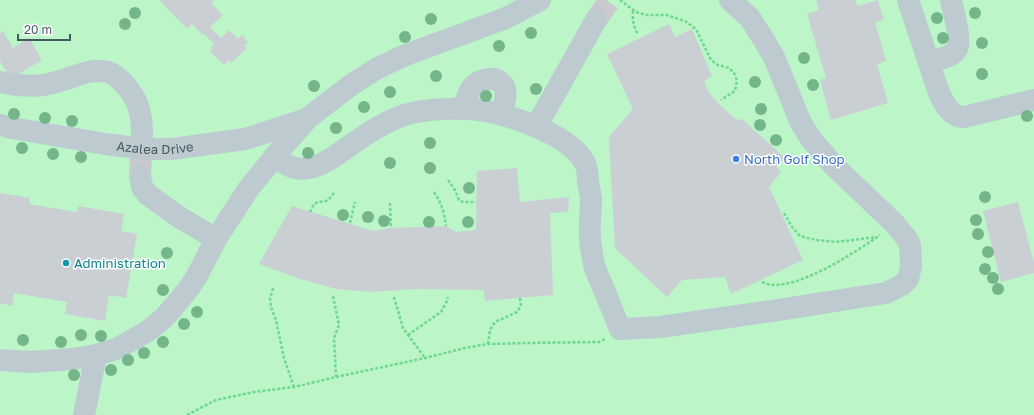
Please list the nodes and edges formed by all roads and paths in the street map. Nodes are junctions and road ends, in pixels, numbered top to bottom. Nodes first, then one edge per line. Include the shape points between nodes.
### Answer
1 (540, 0) edge
2 (620, 0) edge
3 (730, 0) edge
4 (908, 0) edge
5 (951, 0) edge
6 (746, 9) edge
7 (633, 10) junction
8 (596, 20) tunnel mouth
9 (638, 35) dead end
10 (929, 62) junction
11 (0, 82) edge
12 (721, 100) dead end
13 (1034, 100) edge
14 (463, 109) junction
15 (502, 115) junction
16 (308, 118) junction
17 (0, 125) edge
18 (536, 127) junction
19 (142, 133) tunnel mouth
20 (274, 157) junction
21 (140, 176) tunnel mouth
22 (448, 180) dead end
23 (434, 192) dead end
24 (334, 193) dead end
25 (354, 202) dead end
26 (476, 202) dead end
27 (390, 203) dead end
28 (310, 212) dead end
29 (784, 213) dead end
30 (350, 223) dead end
31 (446, 226) dead end
32 (391, 228) dead end
33 (901, 231) junction
34 (877, 237) junction
35 (216, 239) junction
36 (762, 282) dead end
37 (274, 288) dead end
38 (333, 296) dead end
39 (394, 297) dead end
40 (448, 297) dead end
41 (520, 298) dead end
42 (620, 329) junction
43 (408, 335) junction
44 (488, 344) junction
45 (96, 355) junction
46 (425, 358) junction
47 (0, 360) edge
48 (336, 377) junction
49 (294, 387) junction
50 (84, 415) edge
51 (188, 415) edge

1 - 16 lane via 506,18 403,56 376,69 350,85
2 - 7 path
3 - 6 lane
4 - 10 lane
5 - 10 lane via 959,45 952,54
6 - 33 lane via 774,57 800,121 811,140
7 - 9 path via 632,19
7 - 12 path via 646,15 666,15 686,21 696,29 711,60 729,68 737,80 735,91
8 - 18 lane
10 - 13 lane via 942,100 951,112 958,116 964,117
11 - 19 lane via 42,86 92,72 110,73 118,78 138,104
14 - 15 lane
14 - 15 lane via 475,84 494,79 505,88
14 - 20 lane via 418,112 401,116 370,132 324,163 308,169 288,166
15 - 18 lane
16 - 17 lane, Azalea Drive via 245,139 172,150 106,144
16 - 20 lane
18 - 42 lane via 557,136 579,155 585,164 591,198 590,236 595,268
20 - 35 lane via 249,188
21 - 35 lane via 142,188 147,194
22 - 26 path via 459,200
23 - 31 path via 444,211
24 - 28 path via 330,198 314,204
25 - 30 path
27 - 32 path
29 - 34 path via 800,236 836,242
33 - 34 path
33 - 42 lane via 910,246 911,266 908,279 886,293 662,327
34 - 36 path via 803,280 781,285 767,285
35 - 45 lane via 190,287 165,317 116,349
37 - 49 path via 270,298 271,306
38 - 48 path via 339,324 334,338
39 - 43 path via 403,328
40 - 43 path via 441,312
41 - 44 path via 521,306 517,312 495,322 490,330
42 - 44 path via 599,342
43 - 46 path
44 - 46 path
45 - 47 lane via 32,362
45 - 50 lane
46 - 48 path
48 - 49 path
49 - 51 path via 216,400

